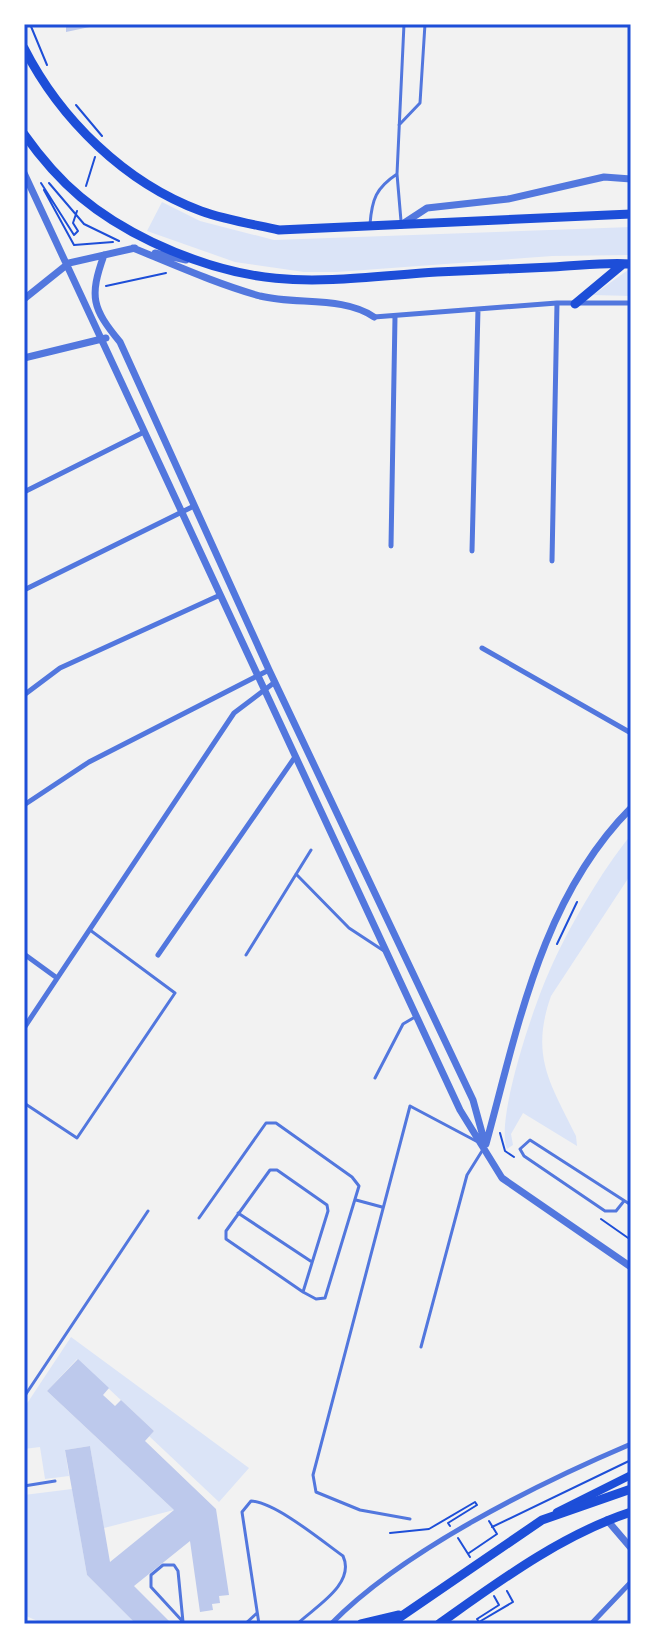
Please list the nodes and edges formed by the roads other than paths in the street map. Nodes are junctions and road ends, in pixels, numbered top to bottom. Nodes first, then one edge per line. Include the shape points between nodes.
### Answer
1 (404, 24) edge
2 (425, 24) edge
3 (24, 48) edge
4 (399, 125) junction
5 (24, 134) edge
6 (397, 174) junction
7 (25, 177) edge
8 (631, 179) edge
9 (631, 214) edge
10 (401, 225) junction
11 (369, 227) junction
12 (133, 248) junction
13 (104, 255) junction
14 (69, 263) junction
15 (205, 264) junction
16 (627, 264) edge
17 (24, 299) edge
18 (557, 303) junction
19 (631, 303) edge
20 (575, 304) junction
21 (478, 309) junction
22 (374, 317) joint
23 (395, 317) junction
24 (103, 337) junction
25 (120, 342) junction
26 (24, 358) edge
27 (144, 432) junction
28 (24, 492) edge
29 (194, 506) junction
30 (181, 514) junction
31 (391, 546) dead end
32 (472, 551) dead end
33 (552, 561) dead end
34 (24, 590) edge
35 (218, 596) junction
36 (482, 648) dead end
37 (269, 670) junction
38 (255, 675) junction
39 (275, 682) junction
40 (262, 688) junction
41 (24, 695) edge
42 (631, 733) edge
43 (295, 757) junction
44 (24, 805) edge
45 (631, 808) edge
46 (311, 850) dead end
47 (296, 874) junction
48 (89, 930) junction
49 (401, 950) junction
50 (24, 954) edge
51 (158, 955) dead end
52 (246, 955) dead end
53 (390, 955) junction
54 (57, 978) junction
55 (418, 1016) junction
56 (24, 1028) edge
57 (375, 1078) dead end
58 (24, 1103) edge
59 (485, 1146) junction
60 (356, 1200) junction
61 (624, 1201) junction
62 (631, 1205) edge
63 (382, 1207) junction
64 (148, 1211) dead end
65 (238, 1213) junction
66 (199, 1218) dead end
67 (313, 1262) junction
68 (631, 1267) edge
69 (303, 1292) junction
70 (421, 1347) dead end
71 (24, 1397) edge
72 (631, 1444) edge
73 (631, 1475) edge
74 (55, 1481) dead end
75 (24, 1486) edge
76 (631, 1489) edge
77 (631, 1512) edge
78 (410, 1519) dead end
79 (542, 1520) junction
80 (607, 1520) junction
81 (631, 1548) edge
82 (631, 1582) edge
83 (257, 1613) junction
84 (403, 1614) junction
85 (184, 1623) edge
86 (245, 1624) edge
87 (259, 1624) edge
88 (297, 1624) edge
89 (331, 1624) edge
90 (361, 1624) edge
91 (390, 1624) edge
92 (439, 1624) edge
93 (591, 1624) edge

1 - 4 lane
2 - 4 lane via 420,103
3 - 11 highway via 53,98 86,135 131,173 176,200 226,219 279,230
4 - 6 lane
5 - 15 highway via 44,164 103,214
6 - 10 lane
6 - 11 lane via 376,193
7 - 14 street
8 - 10 street via 604,177 508,199 427,208
9 - 10 highway
10 - 11 highway
12 - 13 street
12 - 15 street
12 - 22 street via 260,296 352,306
13 - 14 street
13 - 25 street via 93,292 95,306
14 - 17 street
14 - 24 street
15 - 16 highway via 264,278 324,282
16 - 20 highway
18 - 20 street
18 - 21 street
18 - 33 street
19 - 20 street
21 - 23 street
21 - 32 street
22 - 23 street
23 - 31 street
24 - 25 street
24 - 26 street
24 - 27 street
25 - 29 street
27 - 28 street
27 - 30 street
29 - 30 street
29 - 37 street
30 - 34 street
30 - 35 street
35 - 38 street
35 - 41 street via 60,668
36 - 42 street
37 - 38 street
37 - 39 street
38 - 40 street
38 - 44 street via 89,762
39 - 40 street
39 - 49 street
40 - 43 street
40 - 48 street via 234,713
43 - 51 street
43 - 53 street
45 - 59 street via 566,897 545,944
46 - 47 lane
47 - 52 lane
47 - 53 lane via 349,928
48 - 54 street
48 - 58 lane via 175,993 77,1138
49 - 53 lane
49 - 59 street via 473,1100
50 - 54 street
53 - 55 street
54 - 56 street
55 - 57 lane via 403,1024
55 - 59 street via 460,1110
59 - 63 lane via 410,1106
59 - 68 street via 502,1178
59 - 70 lane via 467,1175
60 - 63 lane
60 - 66 lane via 359,1186 352,1177 276,1123 266,1123
60 - 69 lane via 325,1298
61 - 61 lane via 530,1140 523,1143 524,1156 605,1211 616,1211
61 - 62 lane
63 - 78 lane via 312,1484 316,1492 360,1510
64 - 71 lane
65 - 67 lane
65 - 67 lane via 270,1170 277,1170 327,1205
65 - 69 lane via 226,1239
67 - 69 lane
72 - 89 street via 564,1473 427,1551 349,1605
73 - 79 main road
74 - 75 lane
76 - 79 highway
77 - 80 highway
79 - 84 highway
80 - 81 street
80 - 92 highway via 501,1580
82 - 93 street
83 - 86 lane
83 - 87 lane
83 - 88 lane via 242,1512 251,1501 303,1529 346,1563 343,1581
84 - 90 highway
84 - 91 highway
85 - 85 lane via 178,1571 174,1565 163,1565 151,1575 151,1587

